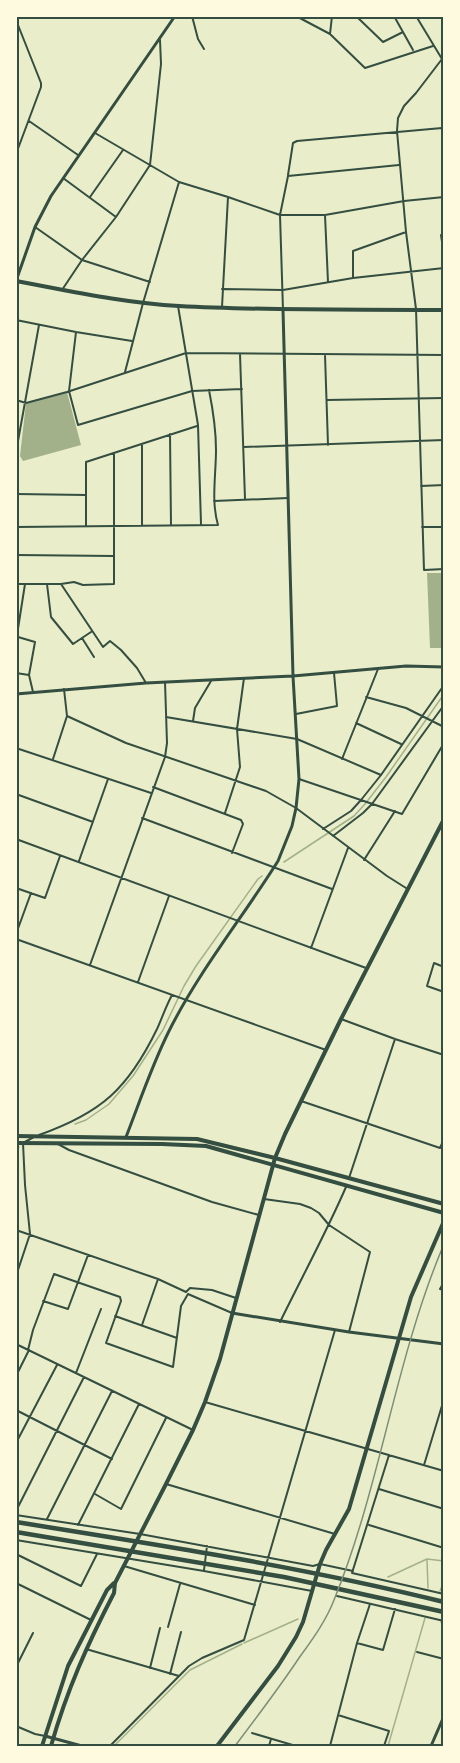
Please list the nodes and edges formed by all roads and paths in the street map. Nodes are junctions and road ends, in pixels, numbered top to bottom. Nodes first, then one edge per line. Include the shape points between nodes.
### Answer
1 (175, 16) edge
2 (192, 16) edge
3 (296, 16) edge
4 (332, 16) edge
5 (356, 16) edge
6 (394, 16) edge
7 (416, 16) edge
8 (440, 16) edge
9 (16, 20) edge
10 (444, 22) edge
11 (403, 32) junction
12 (330, 34) junction
13 (160, 37) junction
14 (433, 46) junction
15 (204, 49) dead end
16 (414, 52) junction
17 (443, 58) edge
18 (29, 121) junction
19 (397, 131) junction
20 (444, 131) edge
21 (94, 132) junction
22 (123, 150) junction
23 (16, 154) edge
24 (78, 155) junction
25 (150, 165) junction
26 (400, 165) junction
27 (288, 176) junction
28 (63, 178) junction
29 (179, 182) junction
30 (228, 197) junction
31 (444, 197) edge
32 (89, 198) junction
33 (404, 201) junction
34 (280, 215) junction
35 (325, 215) junction
36 (116, 217) junction
37 (35, 227) junction
38 (406, 232) junction
39 (444, 235) edge
40 (444, 255) edge
41 (82, 260) junction
42 (444, 268) edge
43 (412, 271) junction
44 (354, 278) junction
45 (16, 281) edge
46 (150, 282) junction
47 (328, 282) junction
48 (222, 289) junction
49 (62, 290) junction
50 (283, 290) junction
51 (143, 303) junction
52 (178, 306) junction
53 (222, 307) junction
54 (283, 309) junction
55 (416, 309) junction
56 (444, 310) edge
57 (16, 320) edge
58 (39, 325) junction
59 (76, 332) junction
60 (132, 341) junction
61 (186, 353) junction
62 (240, 354) junction
63 (284, 354) junction
64 (325, 355) junction
65 (418, 355) junction
66 (444, 355) edge
67 (125, 372) junction
68 (242, 389) junction
69 (209, 390) junction
70 (69, 391) junction
71 (192, 392) junction
72 (418, 398) junction
73 (444, 398) edge
74 (16, 399) edge
75 (327, 400) junction
76 (26, 403) junction
77 (198, 425) junction
78 (170, 435) junction
79 (444, 440) edge
80 (421, 441) junction
81 (142, 444) junction
82 (328, 445) junction
83 (286, 446) junction
84 (244, 447) junction
85 (16, 452) edge
86 (114, 453) junction
87 (444, 485) edge
88 (421, 486) junction
89 (16, 494) edge
90 (86, 495) junction
91 (288, 498) junction
92 (245, 500) junction
93 (214, 501) junction
94 (86, 525) junction
95 (114, 525) junction
96 (142, 525) junction
97 (171, 525) junction
98 (201, 525) junction
99 (16, 527) edge
100 (422, 527) junction
101 (444, 527) edge
102 (16, 555) edge
103 (114, 556) junction
104 (444, 569) edge
105 (16, 584) edge
106 (26, 584) junction
107 (47, 584) junction
108 (61, 584) junction
109 (92, 631) junction
110 (82, 638) junction
111 (94, 657) dead end
112 (444, 667) edge
113 (378, 669) junction
114 (16, 673) edge
115 (334, 674) junction
116 (29, 675) junction
117 (294, 676) junction
118 (244, 678) junction
119 (211, 681) junction
120 (146, 682) junction
121 (165, 682) junction
122 (444, 685) edge
123 (64, 689) junction
124 (33, 692) junction
125 (16, 694) edge
126 (366, 697) junction
127 (444, 705) edge
128 (296, 714) junction
129 (67, 716) junction
130 (423, 716) junction
131 (166, 717) junction
132 (193, 721) junction
133 (431, 721) junction
134 (356, 723) junction
135 (444, 727) edge
136 (237, 729) junction
137 (297, 739) junction
138 (444, 742) edge
139 (401, 744) junction
140 (16, 748) edge
141 (165, 757) junction
142 (342, 759) junction
143 (52, 760) junction
144 (381, 775) junction
145 (108, 779) junction
146 (299, 779) junction
147 (236, 780) junction
148 (153, 787) junction
149 (151, 793) junction
150 (16, 794) edge
151 (362, 801) junction
152 (371, 803) junction
153 (296, 808) junction
154 (395, 812) junction
155 (225, 813) junction
156 (142, 818) junction
157 (444, 819) edge
158 (93, 822) junction
159 (325, 830) junction
160 (332, 835) junction
161 (16, 839) edge
162 (348, 848) junction
163 (232, 852) junction
164 (60, 856) junction
165 (364, 860) junction
166 (79, 862) junction
167 (274, 868) junction
168 (121, 877) junction
169 (16, 888) edge
170 (332, 889) junction
171 (409, 890) junction
172 (31, 892) junction
173 (169, 896) junction
174 (238, 922) junction
175 (16, 934) edge
176 (16, 939) edge
177 (311, 948) junction
178 (90, 965) junction
179 (444, 966) edge
180 (368, 969) junction
181 (138, 982) junction
182 (444, 992) edge
183 (173, 995) junction
184 (184, 999) junction
185 (341, 1019) junction
186 (395, 1040) junction
187 (326, 1050) junction
188 (444, 1055) edge
189 (301, 1101) junction
190 (367, 1123) junction
191 (16, 1136) edge
192 (36, 1136) junction
193 (126, 1137) junction
194 (444, 1139) edge
195 (16, 1143) edge
196 (23, 1143) junction
197 (55, 1143) junction
198 (275, 1158) junction
199 (273, 1165) junction
200 (349, 1178) junction
201 (346, 1186) junction
202 (264, 1199) junction
203 (444, 1204) edge
204 (444, 1213) edge
205 (259, 1215) junction
206 (444, 1221) edge
207 (329, 1225) junction
208 (16, 1230) edge
209 (30, 1234) junction
210 (88, 1255) junction
211 (16, 1276) edge
212 (158, 1279) junction
213 (78, 1282) junction
214 (444, 1282) edge
215 (444, 1290) edge
216 (187, 1293) junction
217 (236, 1298) junction
218 (43, 1301) junction
219 (101, 1309) dead end
220 (232, 1313) junction
221 (116, 1316) junction
222 (280, 1322) junction
223 (142, 1325) junction
224 (335, 1330) junction
225 (349, 1332) junction
226 (177, 1338) junction
227 (398, 1339) junction
228 (16, 1344) edge
229 (444, 1344) edge
230 (29, 1350) junction
231 (57, 1365) junction
232 (76, 1373) junction
233 (16, 1376) edge
234 (84, 1377) junction
235 (112, 1391) junction
236 (444, 1399) edge
237 (205, 1402) junction
238 (139, 1404) junction
239 (16, 1410) edge
240 (30, 1417) junction
241 (166, 1418) junction
242 (193, 1430) junction
243 (57, 1431) junction
244 (306, 1431) junction
245 (16, 1443) edge
246 (85, 1445) junction
247 (366, 1449) junction
248 (389, 1455) junction
249 (112, 1459) junction
250 (424, 1465) junction
251 (444, 1470) edge
252 (166, 1484) junction
253 (379, 1489) junction
254 (94, 1494) junction
255 (444, 1509) edge
256 (16, 1513) edge
257 (280, 1518) junction
258 (47, 1519) junction
259 (16, 1522) edge
260 (368, 1524) junction
261 (78, 1525) junction
262 (16, 1532) edge
263 (140, 1534) junction
264 (335, 1534) junction
265 (16, 1540) edge
266 (207, 1546) junction
267 (444, 1548) edge
268 (97, 1553) junction
269 (16, 1554) edge
270 (268, 1557) junction
271 (128, 1558) junction
272 (320, 1564) junction
273 (124, 1566) junction
274 (353, 1570) junction
275 (204, 1571) junction
276 (261, 1581) junction
277 (16, 1582) edge
278 (115, 1583) junction
279 (180, 1584) junction
280 (312, 1591) junction
281 (444, 1594) edge
282 (337, 1596) dead end
283 (444, 1602) edge
284 (370, 1604) junction
285 (255, 1605) junction
286 (394, 1609) junction
287 (444, 1612) edge
288 (91, 1620) junction
289 (444, 1621) edge
290 (168, 1627) dead end
291 (160, 1628) dead end
292 (181, 1632) dead end
293 (33, 1634) dead end
294 (357, 1642) junction
295 (85, 1649) junction
296 (417, 1652) dead end
297 (444, 1659) edge
298 (16, 1667) edge
299 (150, 1668) junction
300 (170, 1674) junction
301 (179, 1676) junction
302 (338, 1715) junction
303 (444, 1716) edge
304 (16, 1726) edge
305 (252, 1733) dead end
306 (45, 1736) junction
307 (53, 1738) junction
308 (271, 1739) junction
309 (42, 1746) edge
310 (51, 1746) edge
311 (82, 1746) edge
312 (111, 1746) edge
313 (217, 1746) edge
314 (269, 1746) edge
315 (296, 1746) edge
316 (330, 1746) edge
317 (384, 1746) edge
318 (431, 1746) edge

1 - 13 street
2 - 15 street
3 - 12 street
4 - 12 street
5 - 11 street via 383,42
6 - 11 street
7 - 14 street
8 - 10 street
9 - 18 street via 41,82
11 - 16 street
12 - 16 street via 365,68
13 - 21 street
13 - 25 street via 161,64
14 - 16 street
14 - 17 street
17 - 19 street via 404,105
18 - 23 street
18 - 24 street
19 - 20 street
19 - 26 street
19 - 27 street via 293,142
21 - 22 street
21 - 24 street
22 - 25 street
22 - 32 street
24 - 28 street
25 - 29 street
25 - 36 street
26 - 27 street
26 - 33 street
27 - 34 street
28 - 32 street
28 - 37 street
29 - 30 street
29 - 46 street
30 - 34 street
30 - 48 street
31 - 33 street
32 - 36 street
33 - 35 street
33 - 38 street
34 - 35 street
34 - 50 street
35 - 47 street
36 - 41 street
37 - 41 street
37 - 45 street
38 - 43 street
38 - 44 street via 353,251
39 - 40 street
41 - 46 street
41 - 49 street
42 - 43 street
43 - 44 street
43 - 55 street
44 - 47 street
45 - 49 main road
46 - 51 street
47 - 50 street
48 - 50 street
48 - 53 street
49 - 51 main road
50 - 54 street
51 - 52 main road
51 - 60 street
52 - 53 main road
52 - 61 street
53 - 54 main road
54 - 55 main road
54 - 63 street
55 - 56 main road
55 - 65 street
57 - 58 street
58 - 59 street
58 - 76 street
59 - 60 street
59 - 70 street
60 - 67 street
61 - 62 street
61 - 67 street
61 - 71 street
62 - 63 street
62 - 68 street
63 - 64 street
63 - 83 street
64 - 65 street
64 - 75 street
65 - 66 street
65 - 72 street
67 - 70 street
68 - 69 street
68 - 84 street
69 - 71 street
69 - 93 street via 215,423
70 - 71 street via 78,425
70 - 76 street
71 - 77 street
72 - 73 street
72 - 75 street
72 - 80 street
74 - 76 street
75 - 82 street
76 - 85 street
77 - 78 street
77 - 98 street
78 - 81 street
78 - 97 street
79 - 80 street
80 - 82 street
80 - 88 street
81 - 86 street
81 - 96 street
82 - 83 street
83 - 84 street
83 - 91 street
84 - 92 street
86 - 90 street via 86,462
86 - 95 street
87 - 88 street
88 - 100 street
89 - 90 street
90 - 94 street
91 - 92 street
91 - 117 street
92 - 93 street
93 - 98 street via 218,525
94 - 95 street
94 - 99 street
95 - 96 street
95 - 103 street
96 - 97 street
97 - 98 street
100 - 101 street
100 - 104 street via 424,570
102 - 103 street
103 - 108 street via 114,584
105 - 106 street
106 - 107 street
106 - 116 street via 17,635 35,642
107 - 108 street
107 - 110 street via 51,617 73,644
108 - 109 street
109 - 110 street
109 - 120 street via 103,647 110,641 121,650
110 - 111 street
112 - 113 street
113 - 115 street
113 - 126 street
114 - 116 street
115 - 117 street
115 - 128 street via 337,706
116 - 124 street
117 - 118 street
117 - 128 street
118 - 119 street
118 - 136 street
119 - 121 street
119 - 132 street via 195,708
120 - 121 street
120 - 123 street
121 - 131 street
122 - 130 street
123 - 124 street
123 - 129 street
124 - 125 street
126 - 130 street
126 - 134 street
127 - 133 street
128 - 137 street
129 - 141 street
129 - 143 street
130 - 133 street
130 - 139 street
131 - 132 street
131 - 141 street
132 - 136 street
133 - 135 street
133 - 152 street
134 - 139 street
134 - 142 street
136 - 137 street
136 - 147 street via 240,767
137 - 142 street
137 - 146 street
138 - 154 street via 402,814
139 - 144 street
140 - 143 street
141 - 147 street
141 - 148 street
142 - 144 street
143 - 145 street
144 - 151 street
145 - 149 street
145 - 158 street
146 - 151 street
146 - 153 street
147 - 153 street
147 - 155 street
148 - 149 street
148 - 155 street
149 - 156 street
150 - 158 street
151 - 152 street
151 - 159 street
152 - 154 street
152 - 160 street
153 - 159 street
153 - 167 street
154 - 165 street
155 - 163 street via 241,819 243,824
156 - 163 street
156 - 168 street
157 - 171 main road
158 - 166 street
159 - 160 street
160 - 162 street
161 - 164 street
162 - 165 street
162 - 170 street
163 - 167 street
164 - 166 street
164 - 172 street via 45,898
165 - 171 street
166 - 168 street
167 - 170 street
167 - 174 street
168 - 173 street
168 - 178 street
169 - 172 street
170 - 177 street
171 - 180 main road
172 - 175 street
173 - 174 street
173 - 181 street
174 - 177 street
174 - 184 street
176 - 178 street
177 - 180 street
178 - 181 street
179 - 182 street via 434,963 427,986
180 - 185 main road
181 - 183 street
183 - 184 street
183 - 192 street via 145,1052 115,1093 81,1118
184 - 187 street
184 - 193 street via 154,1061
185 - 186 street
185 - 187 main road
186 - 188 street
186 - 190 street
187 - 189 main road
189 - 190 street
189 - 198 main road
190 - 194 street via 440,1148
190 - 200 street
191 - 192 main road
192 - 193 main road
192 - 196 street
193 - 198 main road via 197,1139
195 - 196 main road
196 - 197 main road
196 - 209 street
197 - 199 main road via 206,1146
197 - 205 street via 201,1198
198 - 199 main road
198 - 200 main road
199 - 201 main road
199 - 202 main road
200 - 203 main road
201 - 204 main road
201 - 207 street
202 - 205 main road
202 - 207 street via 311,1208
205 - 217 main road
206 - 227 main road via 416,1282
207 - 222 street
207 - 225 street via 370,1252
208 - 209 street
209 - 210 street
209 - 211 street
210 - 212 street
210 - 213 street
212 - 216 street
212 - 223 street
213 - 218 street via 54,1274
213 - 218 street via 68,1309
213 - 221 street via 120,1297
214 - 215 street via 440,1289
216 - 217 street via 190,1288 212,1290
216 - 220 street
216 - 226 street via 181,1306
217 - 220 main road
218 - 230 street
219 - 232 street
220 - 222 street
220 - 237 main road
221 - 223 street
221 - 226 street via 106,1343 171,1367
222 - 224 street
223 - 226 street
224 - 225 street
224 - 244 street
225 - 227 street
227 - 229 street
227 - 247 main road
228 - 230 street
230 - 231 street
230 - 233 street
231 - 232 street
231 - 240 street
232 - 234 street
234 - 235 street
234 - 243 street
235 - 238 street
235 - 246 street
236 - 250 street
237 - 242 main road
237 - 244 street
238 - 241 street
238 - 249 street
239 - 240 street
240 - 243 street
240 - 245 street
241 - 242 street
241 - 254 street via 121,1509
242 - 252 main road
243 - 246 street
243 - 256 street
244 - 247 street
244 - 257 street
246 - 249 street
246 - 258 street
247 - 248 street
247 - 264 main road via 349,1509
248 - 250 street
248 - 253 street
249 - 254 street
250 - 251 street
252 - 257 street
252 - 263 main road
253 - 255 street
253 - 260 street
254 - 261 street
256 - 258 street
257 - 264 street
257 - 270 street
258 - 261 street
259 - 283 highway via 286,1568
260 - 267 street
260 - 274 street
261 - 263 street
262 - 287 highway via 284,1577
263 - 266 street
263 - 271 main road
264 - 272 main road
265 - 268 street
266 - 270 street
266 - 275 street
268 - 269 street via 81,1586
268 - 271 street
270 - 272 street
270 - 276 street
271 - 273 main road
271 - 275 street
272 - 274 street
272 - 280 main road
273 - 278 main road
273 - 279 street
274 - 281 street via 352,1573
275 - 276 street
276 - 280 street
276 - 285 street
277 - 288 street
278 - 288 main road
278 - 295 main road via 114,1593
279 - 285 street
279 - 290 street
280 - 313 main road via 297,1636
282 - 284 street
284 - 286 street
284 - 294 street
285 - 301 street via 244,1640 202,1658
286 - 289 street
286 - 294 street via 383,1650
288 - 306 main road via 68,1666
291 - 299 street
292 - 300 street
293 - 298 street
294 - 302 street
295 - 299 street
295 - 307 main road
296 - 297 street
299 - 300 street
300 - 301 street
301 - 312 street
302 - 316 street
302 - 317 street via 389,1731
303 - 318 street
304 - 306 street
305 - 308 street
306 - 307 street
306 - 309 main road
307 - 310 main road
307 - 311 street
308 - 314 street
308 - 315 street

